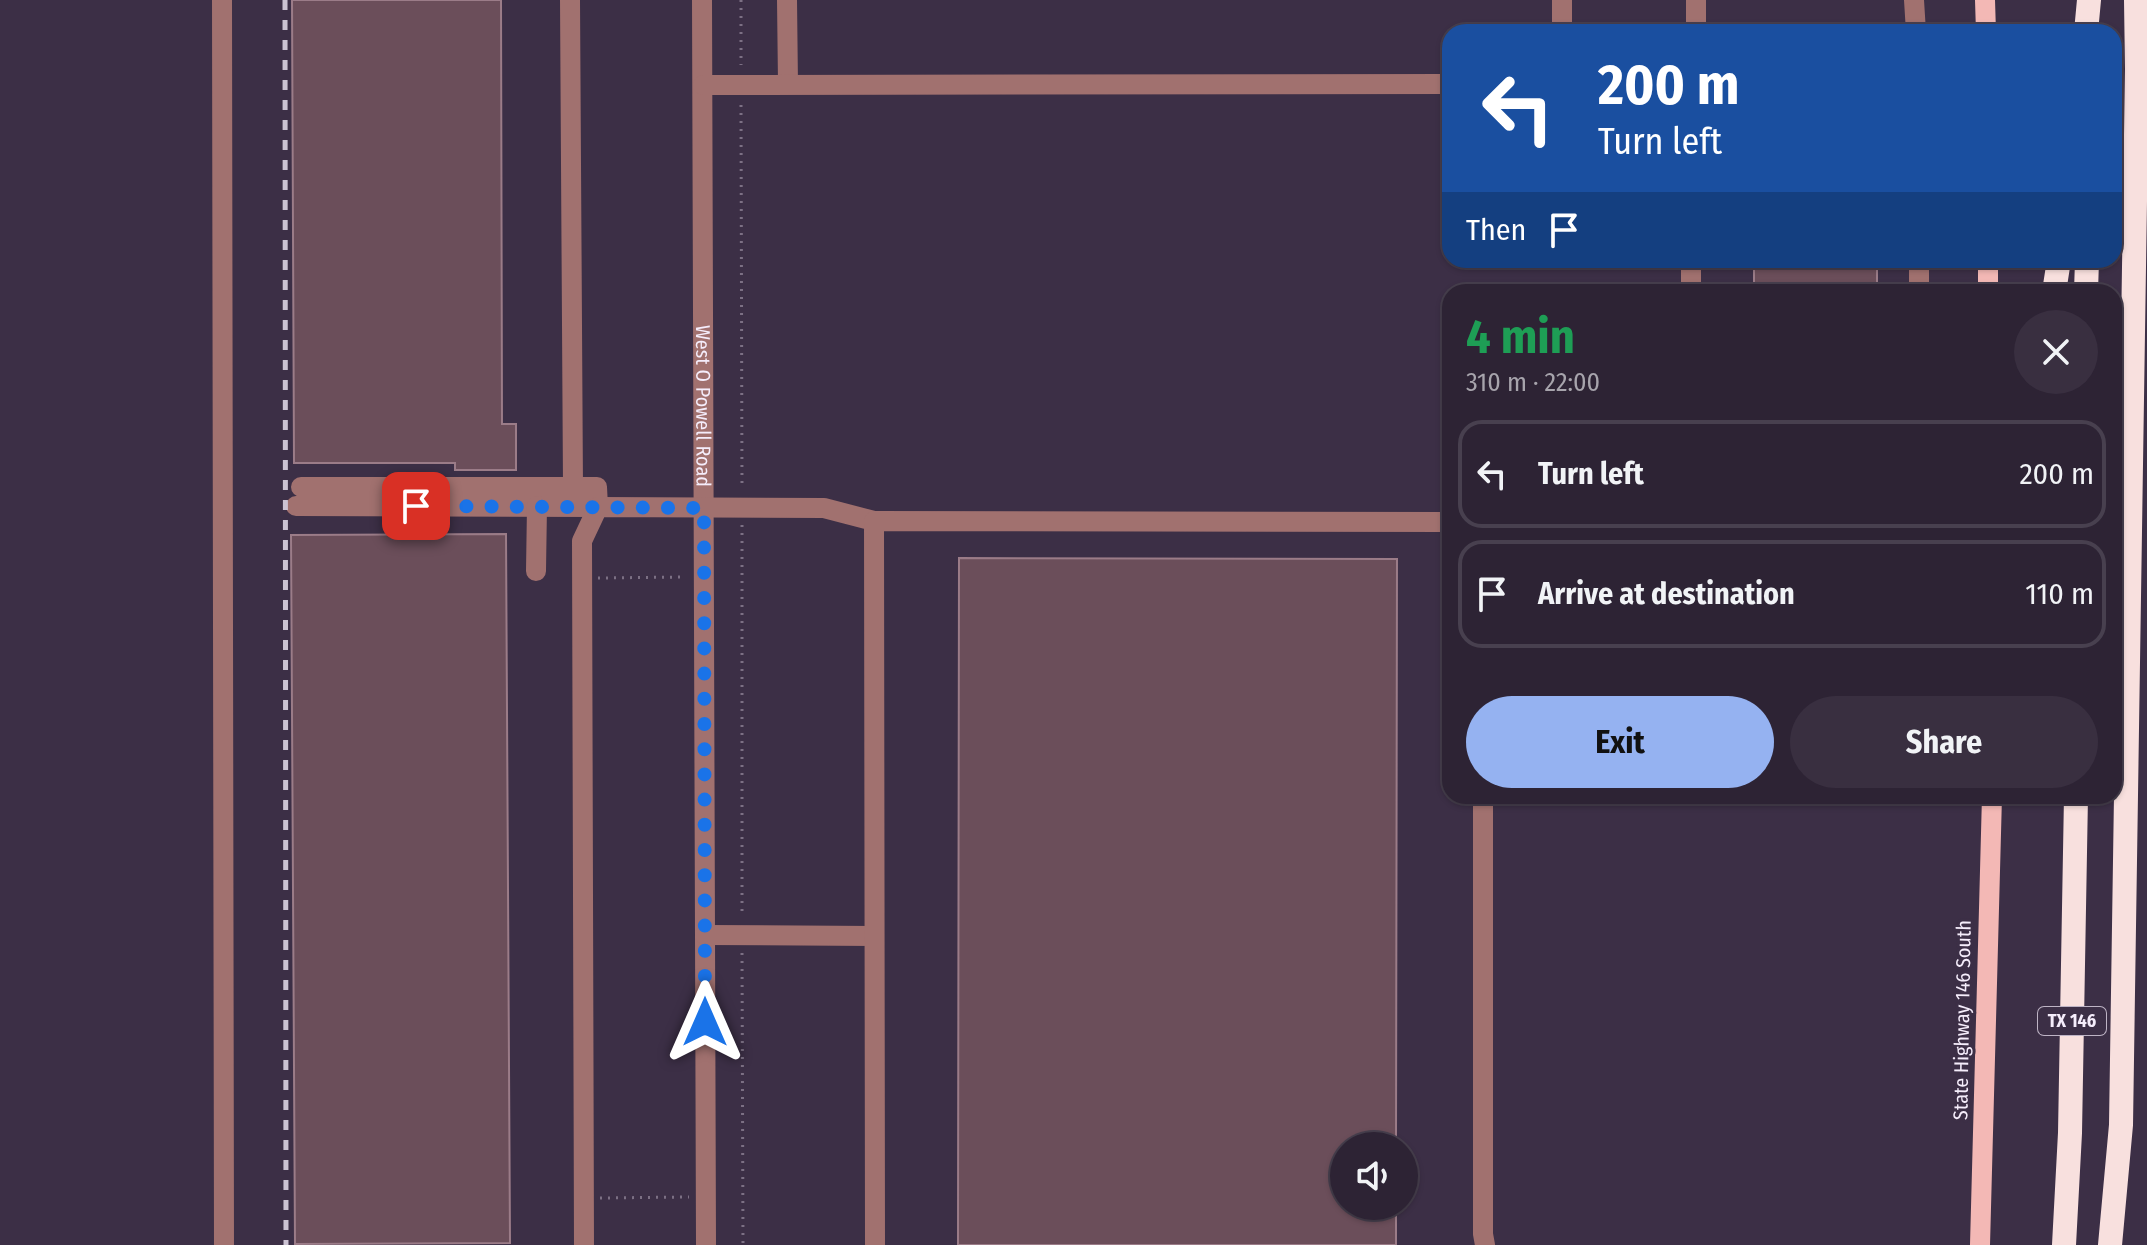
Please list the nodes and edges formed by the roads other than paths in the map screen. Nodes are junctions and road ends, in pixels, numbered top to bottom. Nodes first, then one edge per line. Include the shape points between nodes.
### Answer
1 (222, 0) edge
2 (570, 0) edge
3 (702, 0) edge
4 (787, 0) edge
5 (1562, 0) edge
6 (1696, 0) edge
7 (1914, 0) edge
8 (1985, 0) edge
9 (2091, 0) edge
10 (2136, 0) edge
11 (1562, 24) edge
12 (1696, 24) edge
13 (1916, 24) edge
14 (1986, 24) edge
15 (2089, 24) edge
16 (2137, 69) junction
17 (788, 84) junction
18 (1442, 84) edge
19 (703, 85) junction
20 (2147, 167) edge
21 (573, 487) junction
22 (537, 506) junction
23 (598, 507) junction
24 (704, 508) junction
25 (874, 521) junction
26 (1442, 522) edge
27 (536, 571) dead end
28 (1483, 804) edge
29 (1992, 804) edge
30 (2076, 804) edge
31 (705, 935) junction
32 (874, 936) junction
33 (224, 1245) edge
34 (584, 1245) edge
35 (706, 1245) edge
36 (875, 1245) edge
37 (1485, 1245) edge
38 (1980, 1245) edge
39 (2064, 1245) edge
40 (2110, 1245) edge

1 - 33 street
2 - 21 street
3 - 19 street, West O Powell Road
4 - 17 street
5 - 11 street
6 - 12 street
7 - 13 street
8 - 14 main road
9 - 15 highway
10 - 16 highway, TX 146
16 - 20 highway
16 - 40 highway, TX 146 via 2121,1125
17 - 18 street
17 - 19 street
19 - 24 street, West O Powell Road
21 - 22 street via 299,496
21 - 23 street via 597,487
22 - 23 street
22 - 27 street
23 - 24 street
23 - 34 street via 582,541
24 - 25 street via 824,508
24 - 31 street, West O Powell Road
25 - 26 street
25 - 32 street
28 - 37 street
29 - 38 main road, State Highway 146 South
30 - 39 highway, TX 146
31 - 32 street
31 - 35 street, West O Powell Road
32 - 36 street

